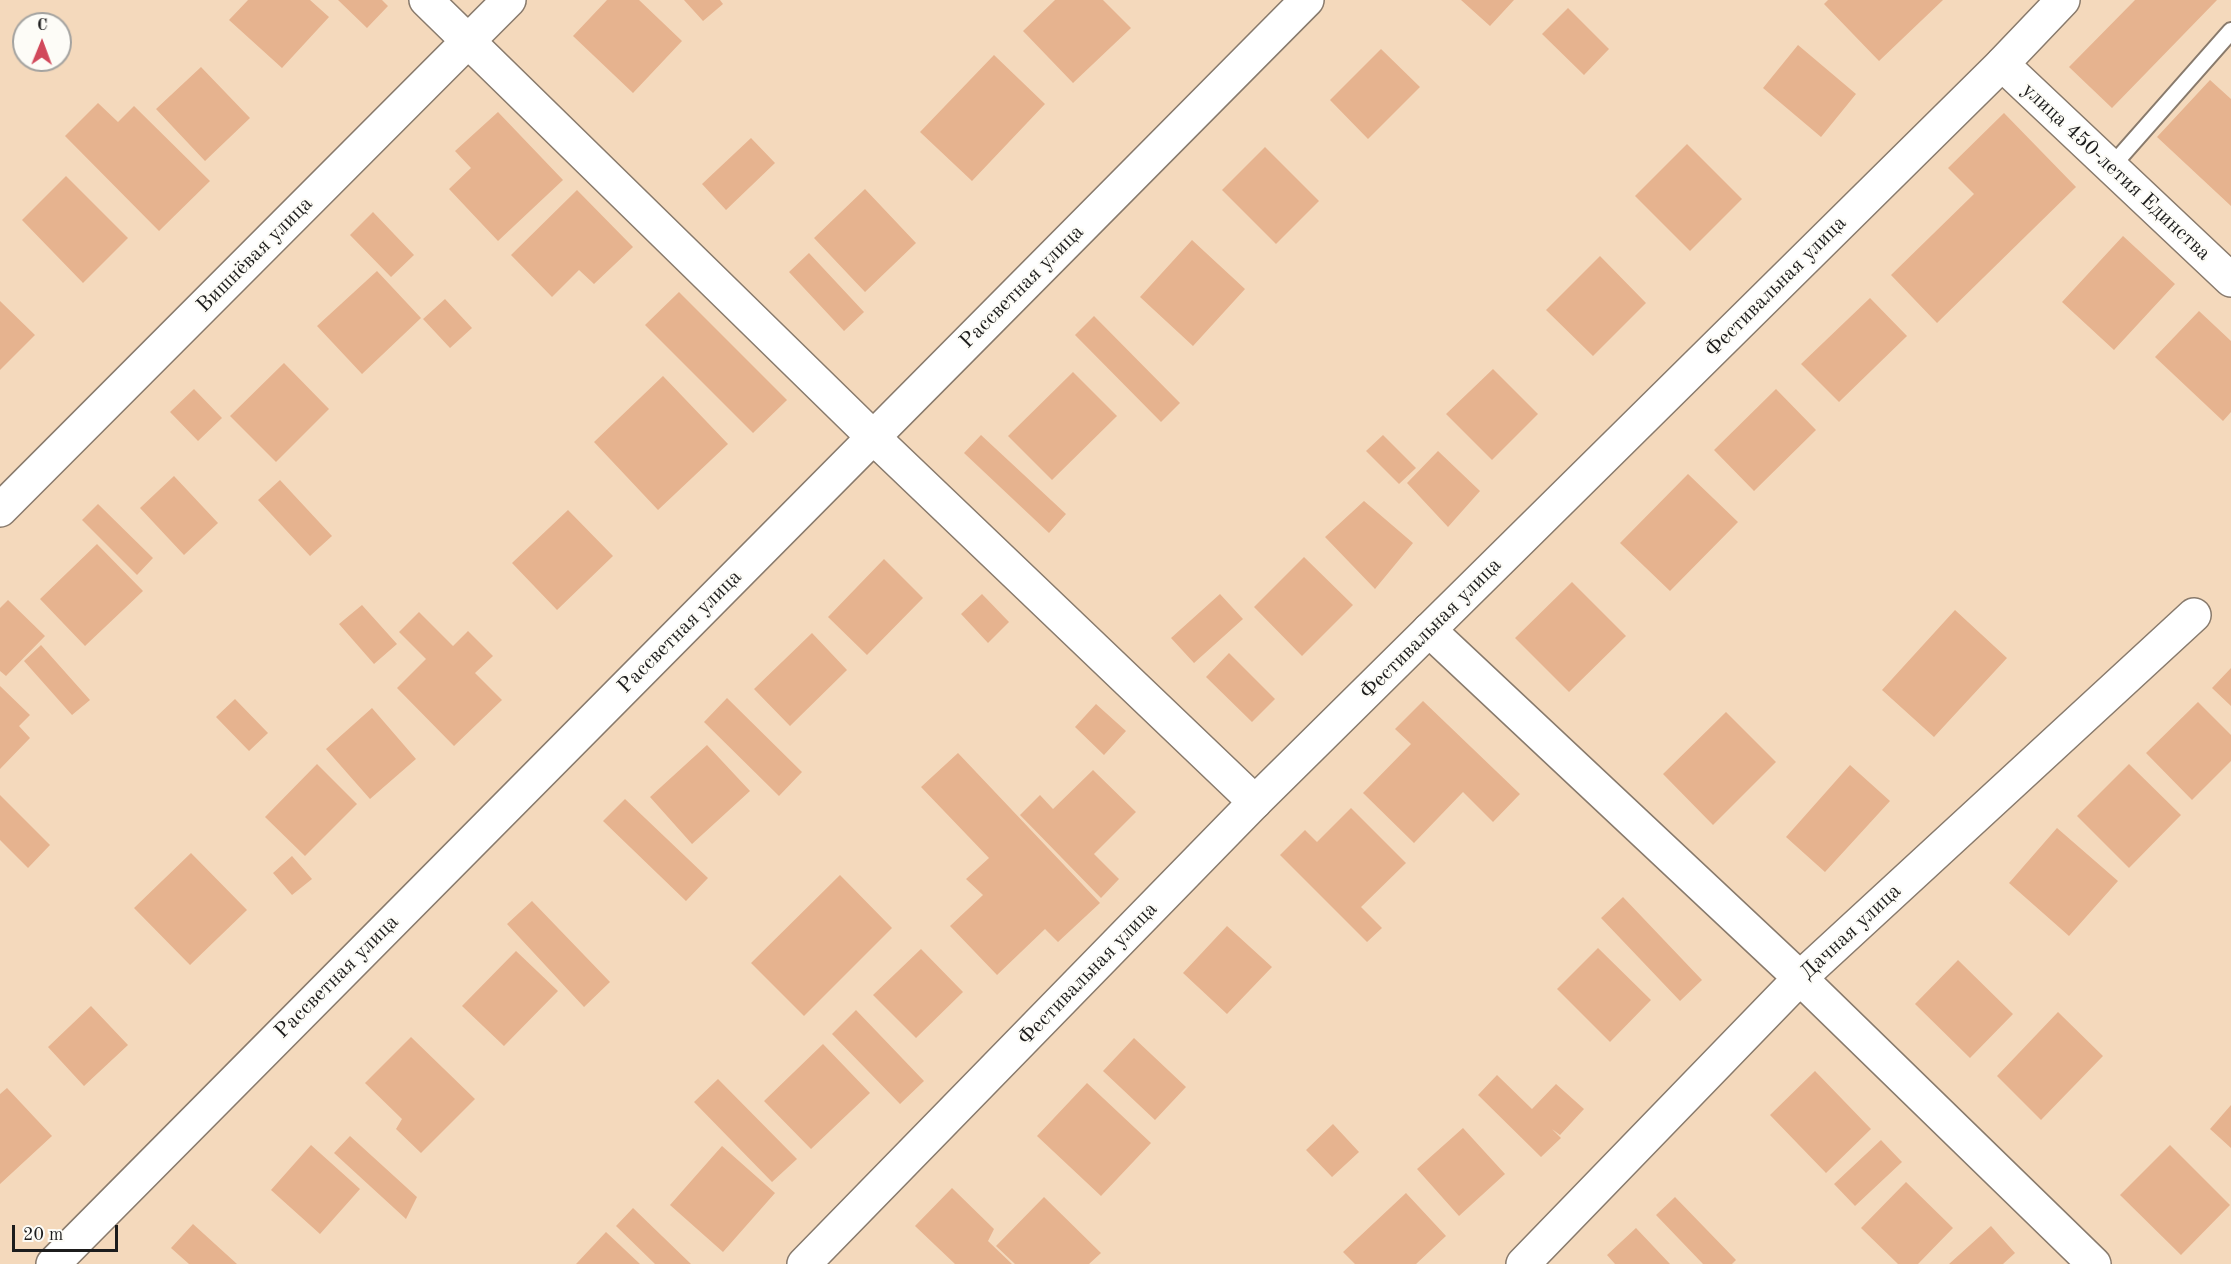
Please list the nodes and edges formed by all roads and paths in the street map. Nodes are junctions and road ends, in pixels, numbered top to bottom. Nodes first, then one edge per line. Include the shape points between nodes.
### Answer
1 (426, 0) edge
2 (509, 0) edge
3 (1307, 0) edge
4 (2063, 0) edge
5 (2231, 31) edge
6 (468, 42) junction
7 (2002, 64) junction
8 (2111, 167) junction
9 (2231, 280) edge
10 (873, 437) junction
11 (0, 510) edge
12 (2194, 615) dead end
13 (1430, 630) junction
14 (1255, 802) junction
15 (1800, 978) junction
16 (53, 1264) edge
17 (804, 1264) edge
18 (1523, 1264) edge
19 (2094, 1264) edge

1 - 6 street
2 - 6 street, Вишнёвая улица
3 - 10 street, Рассветная улица
4 - 7 street, Фестивальная улица
5 - 8 lane
6 - 10 street
6 - 11 street, Вишнёвая улица
7 - 8 street, улица 450-летия Единства
7 - 13 street, Фестивальная улица
8 - 9 street, улица 450-летия Единства
10 - 14 street
10 - 16 street, Рассветная улица
12 - 15 street, Дачная улица
13 - 14 street, Фестивальная улица
13 - 15 street
14 - 17 street, Фестивальная улица
15 - 18 street, Дачная улица
15 - 19 street

